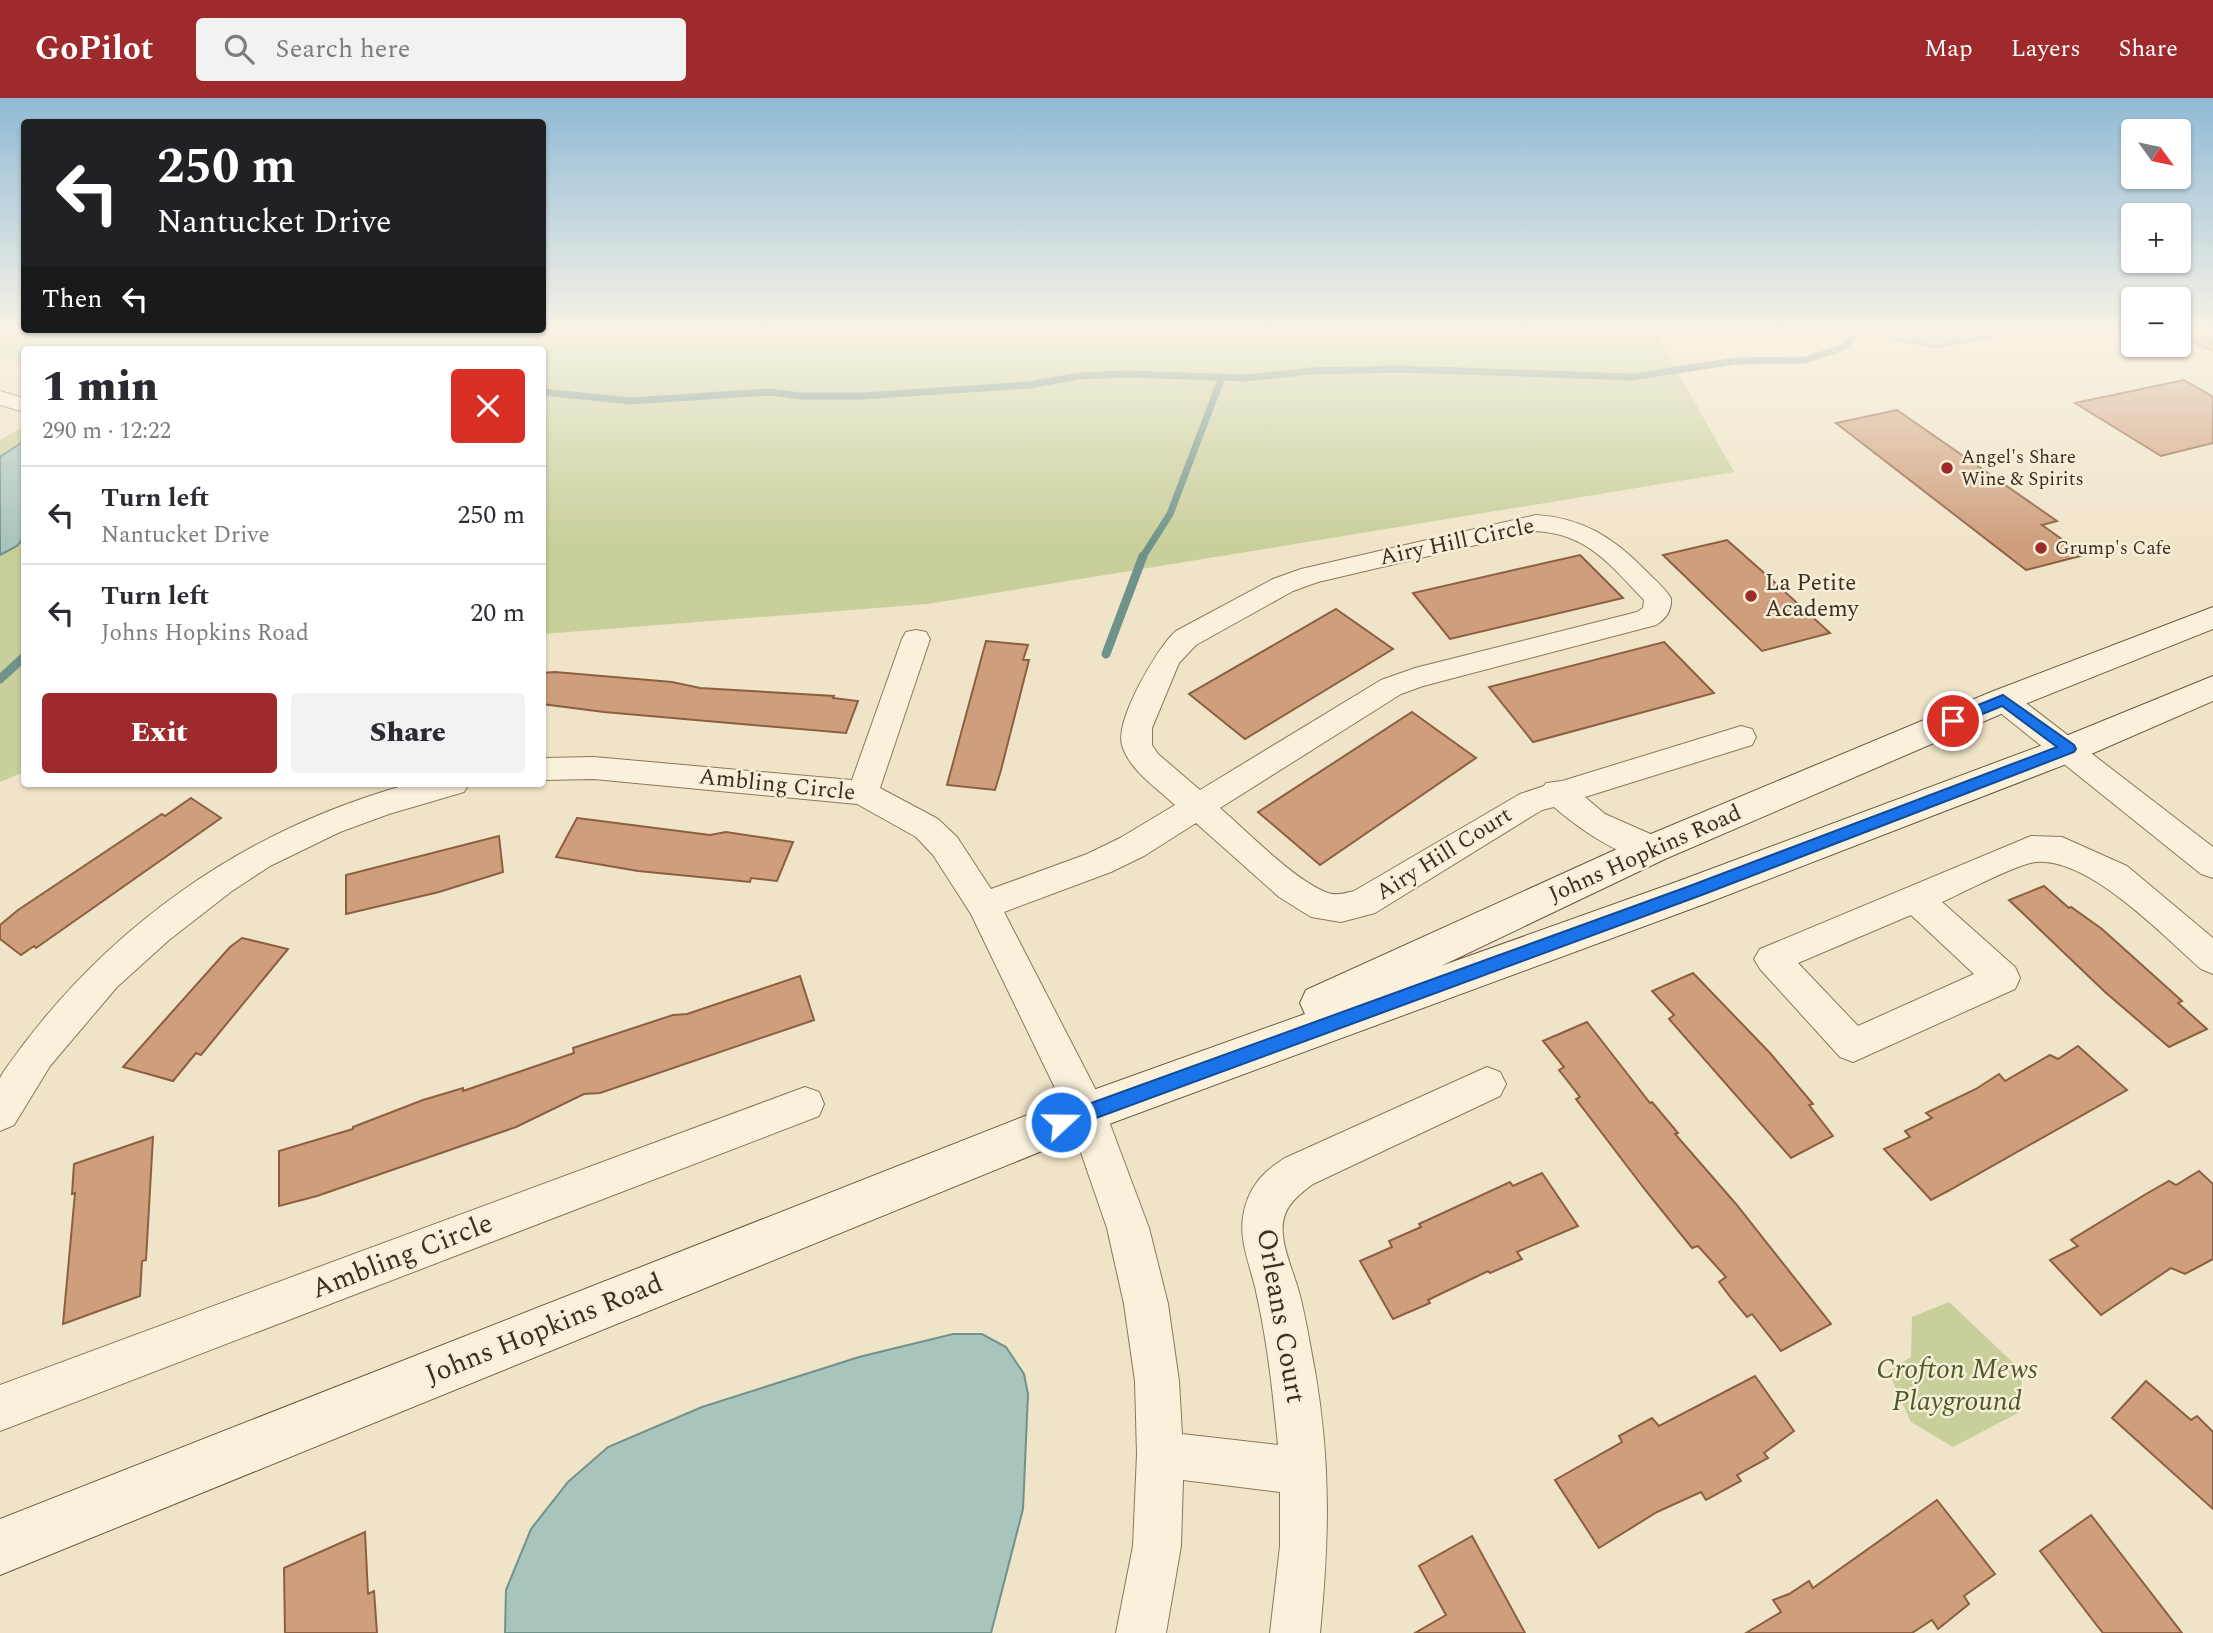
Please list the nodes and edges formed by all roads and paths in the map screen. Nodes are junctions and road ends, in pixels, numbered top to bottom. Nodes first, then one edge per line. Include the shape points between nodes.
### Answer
1 (2213, 617) edge
2 (916, 639) dead end
3 (2213, 688) edge
4 (2003, 699) junction
5 (1741, 737) dead end
6 (2069, 749) junction
7 (546, 769) edge
8 (442, 787) edge
9 (1558, 791) junction
10 (863, 793) junction
11 (1196, 806) junction
12 (1651, 849) junction
13 (2213, 865) edge
14 (1915, 898) junction
15 (984, 905) junction
16 (2213, 959) edge
17 (1487, 1084) dead end
18 (805, 1104) dead end
19 (1087, 1112) junction
20 (0, 1113) edge
21 (0, 1408) edge
22 (1160, 1454) junction
23 (1304, 1472) junction
24 (0, 1547) edge
25 (1141, 1633) edge
26 (1295, 1633) edge

1 - 4 street, Johns Hopkins Road
2 - 10 street
3 - 6 street, Johns Hopkins Road
4 - 6 street
4 - 12 street, Johns Hopkins Road
5 - 9 street, Airy Hill Court
6 - 13 street
6 - 19 street, Johns Hopkins Road via 1693,892
7 - 10 street, Ambling Circle via 594,768
8 - 20 street via 374,806 317,830 258,857 205,892 92,986 42,1047
9 - 11 street, Airy Hill Court via 1505,815 1363,903 1341,908 1323,907 1291,888
9 - 12 street via 1594,823
10 - 15 street, Ambling Circle via 927,828 945,846
11 - 11 street, Airy Hill Circle via 1391,687 1646,619 1656,613 1657,598 1588,532 1555,523 1523,526 1283,585 1175,647 1137,728 1137,745 1147,762
11 - 15 street, Airy Hill Circle via 1110,858
12 - 19 street, Johns Hopkins Road
14 - 14 street via 1772,959 1853,1046 2002,978
14 - 16 street via 2031,849 2062,850 2115,875
15 - 19 street, Ambling Circle
17 - 23 street, Orleans Court via 1299,1171 1270,1196 1262,1236 1279,1296
18 - 21 street, Ambling Circle
19 - 22 street, Ambling Circle via 1128,1228 1146,1304 1157,1381
19 - 24 street, Johns Hopkins Road
22 - 23 street
22 - 25 street, Ambling Circle via 1157,1546
23 - 26 street, Orleans Court via 1304,1546

